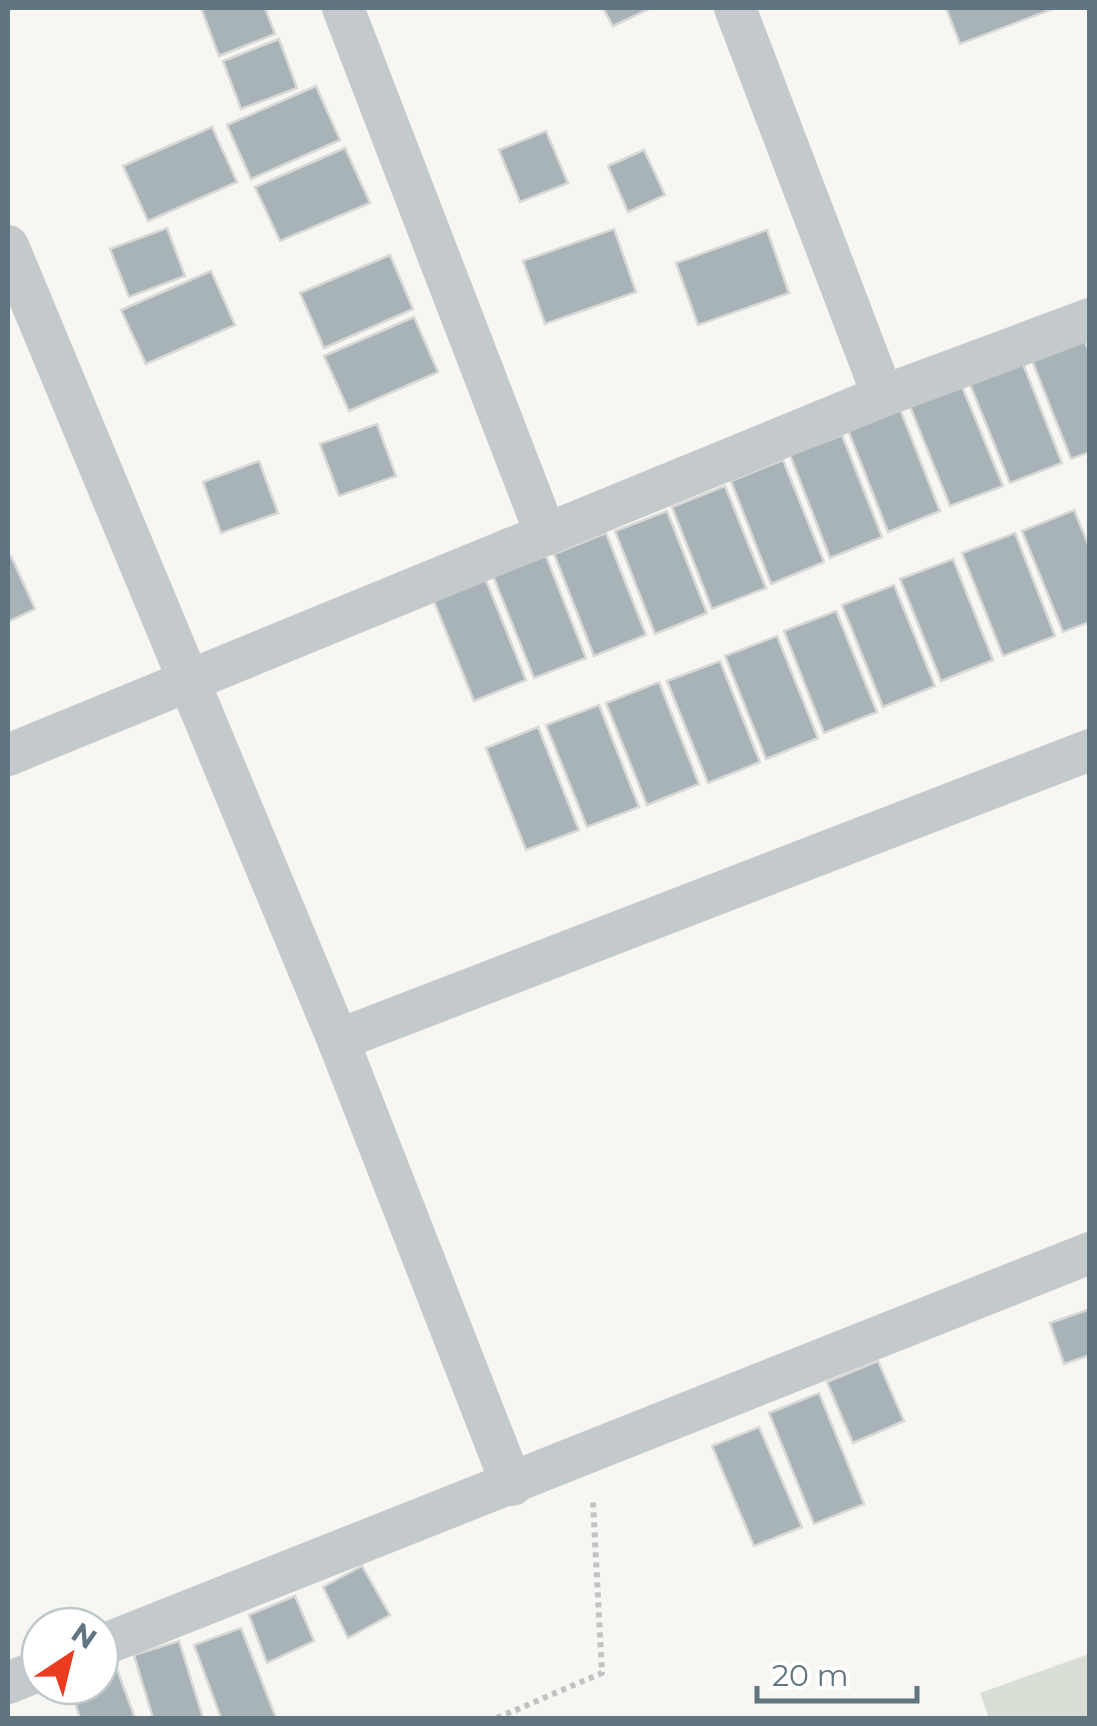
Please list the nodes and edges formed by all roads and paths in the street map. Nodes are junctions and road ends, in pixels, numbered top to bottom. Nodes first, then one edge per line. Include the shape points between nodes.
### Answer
1 (343, 8) edge
2 (735, 8) edge
3 (8, 246) edge
4 (1090, 318) edge
5 (884, 396) junction
6 (546, 536) junction
7 (187, 682) junction
8 (1090, 750) edge
9 (8, 755) edge
10 (338, 1040) junction
11 (1090, 1253) edge
12 (596, 1451) junction
13 (512, 1485) junction
14 (120, 1638) edge
15 (496, 1718) edge

1 - 6 street
2 - 5 street
3 - 7 street
4 - 5 street
5 - 6 street
6 - 7 street
7 - 9 street
7 - 10 street
8 - 10 street
10 - 13 street
11 - 12 street
12 - 13 street
12 - 15 path via 592,1493 602,1673
13 - 14 street

